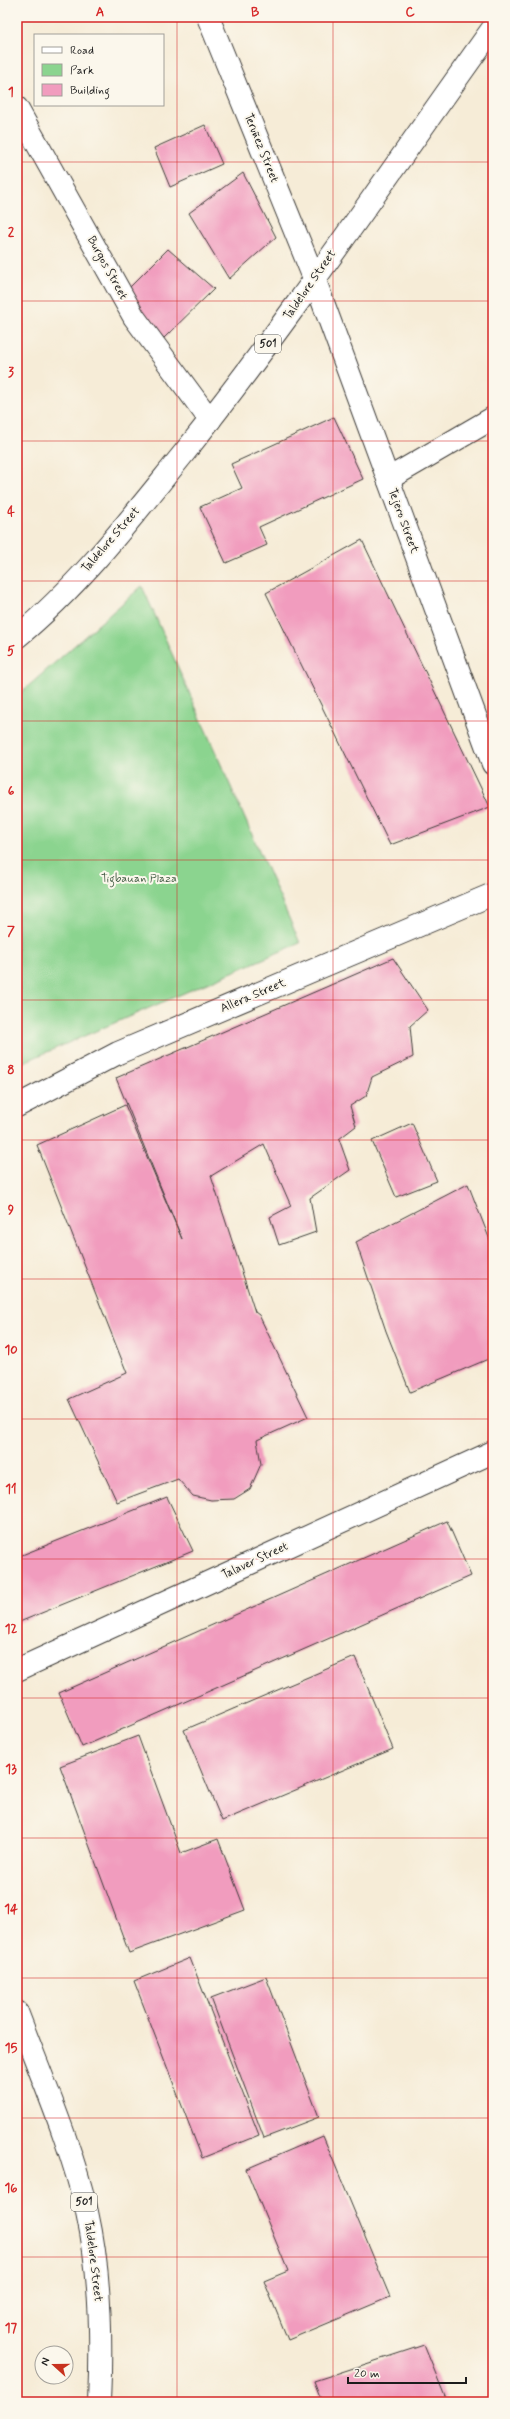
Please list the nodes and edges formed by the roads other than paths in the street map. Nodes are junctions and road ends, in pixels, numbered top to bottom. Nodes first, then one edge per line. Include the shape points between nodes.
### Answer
1 (208, 17) edge
2 (493, 28) edge
3 (17, 108) edge
4 (314, 278) junction
5 (493, 418) edge
6 (210, 420) junction
7 (388, 480) junction
8 (17, 637) edge
9 (493, 764) edge
10 (493, 894) edge
11 (17, 1106) edge
12 (493, 1452) edge
13 (17, 1670) edge
14 (17, 2012) edge
15 (99, 2402) edge

1 - 4 street, Teruñez Street
2 - 4 street, Taldelore Street / 501
3 - 6 street, Burgos Street via 134,317
4 - 6 street, Taldelore Street / 501 via 246,376
4 - 7 street, Tejero Street
5 - 7 street
6 - 8 street, Taldelore Street / 501 via 124,526 48,611
7 - 9 street, Tejero Street
10 - 11 street, Allera Street via 118,1053
12 - 13 street, Talaver Street
14 - 15 street, Taldelore Street / 501 via 71,2156 87,2213 97,2278 102,2342

